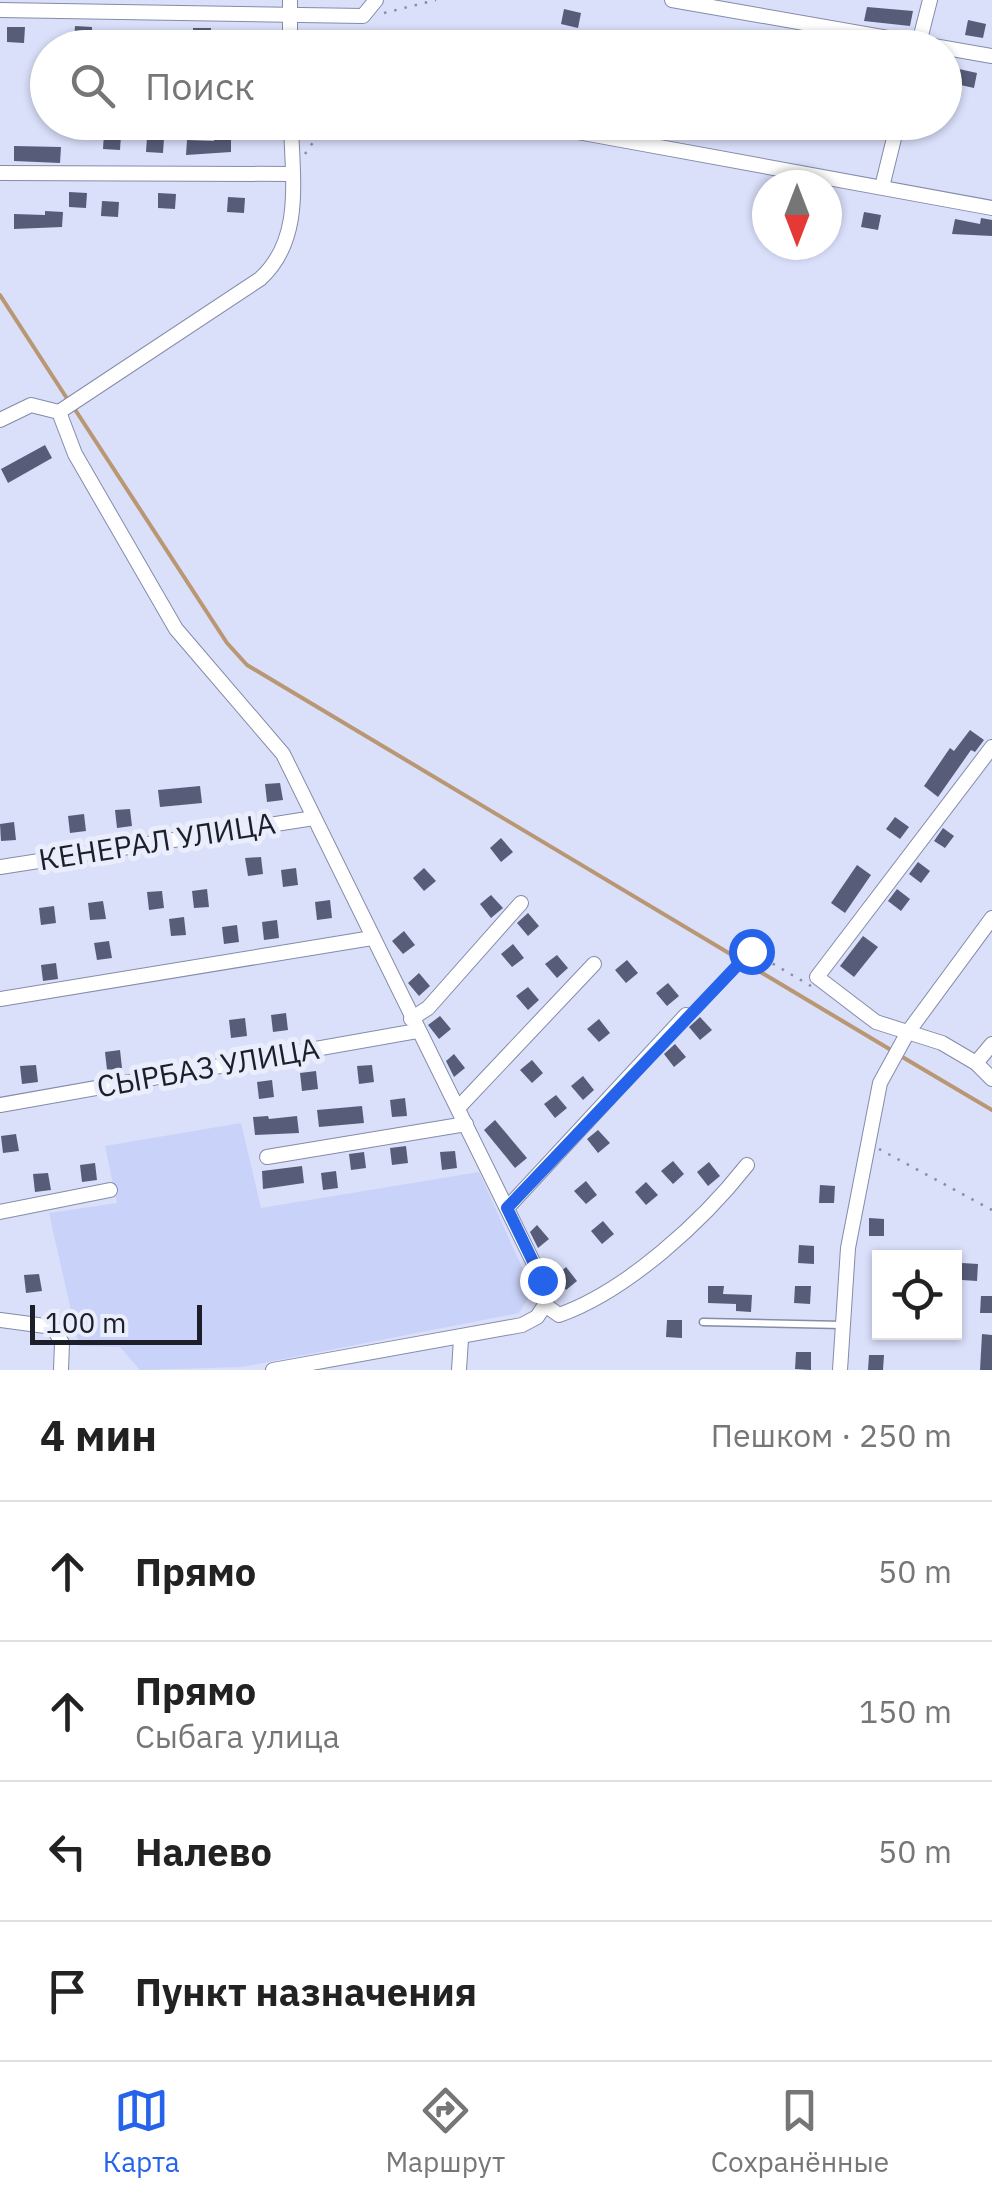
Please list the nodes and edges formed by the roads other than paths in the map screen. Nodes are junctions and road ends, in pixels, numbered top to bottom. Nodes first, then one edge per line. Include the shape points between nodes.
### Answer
1 (376, 0) edge
2 (672, 0) edge
3 (930, 0) edge
4 (290, 6) edge
5 (0, 10) edge
6 (836, 30) edge
7 (922, 30) edge
8 (962, 52) edge
9 (992, 56) edge
10 (291, 140) edge
11 (622, 140) edge
12 (894, 140) edge
13 (0, 174) edge
14 (292, 174) junction
15 (882, 187) junction
16 (992, 208) edge
17 (59, 412) junction
18 (0, 420) edge
19 (992, 747) edge
20 (314, 818) junction
21 (0, 866) edge
22 (521, 903) dead end
23 (992, 918) edge
24 (372, 938) junction
25 (594, 964) dead end
26 (0, 999) edge
27 (686, 1015) road end
28 (414, 1025) junction
29 (908, 1032) junction
30 (992, 1044) edge
31 (976, 1062) junction
32 (992, 1078) edge
33 (0, 1105) edge
34 (458, 1108) junction
35 (466, 1124) junction
36 (267, 1157) dead end
37 (746, 1165) dead end
38 (110, 1190) dead end
39 (507, 1208) junction
40 (0, 1212) edge
41 (545, 1305) junction
42 (0, 1320) edge
43 (703, 1322) dead end
44 (843, 1325) junction
45 (461, 1339) junction
46 (60, 1370) edge
47 (273, 1370) edge
48 (459, 1370) edge
49 (840, 1370) edge

1 - 4 street via 363,16
2 - 6 street
3 - 7 street
4 - 5 street
8 - 9 street
10 - 14 street
11 - 15 street
12 - 15 street
13 - 14 street
14 - 17 street via 292,214 280,261
15 - 16 street
17 - 18 street via 31,405
17 - 20 street via 75,454 176,629 283,754
19 - 29 street via 818,977 876,1022
20 - 21 street, КЕНЕРАЛ УЛИЦА
20 - 24 street
22 - 28 street
23 - 29 street
24 - 26 street
24 - 28 street
25 - 34 street
27 - 39 street
28 - 33 street, СЫРБАЗ УЛИЦА
28 - 34 street
29 - 31 street
29 - 44 street via 880,1083 865,1142
30 - 31 street
31 - 32 street
34 - 35 street
35 - 36 street
35 - 39 street
37 - 41 street via 722,1196 616,1287 559,1314
38 - 40 street
39 - 41 street via 542,1280
41 - 45 street via 522,1325
42 - 46 street via 53,1327 62,1342
43 - 44 lane
44 - 49 street
45 - 47 street
45 - 48 street

